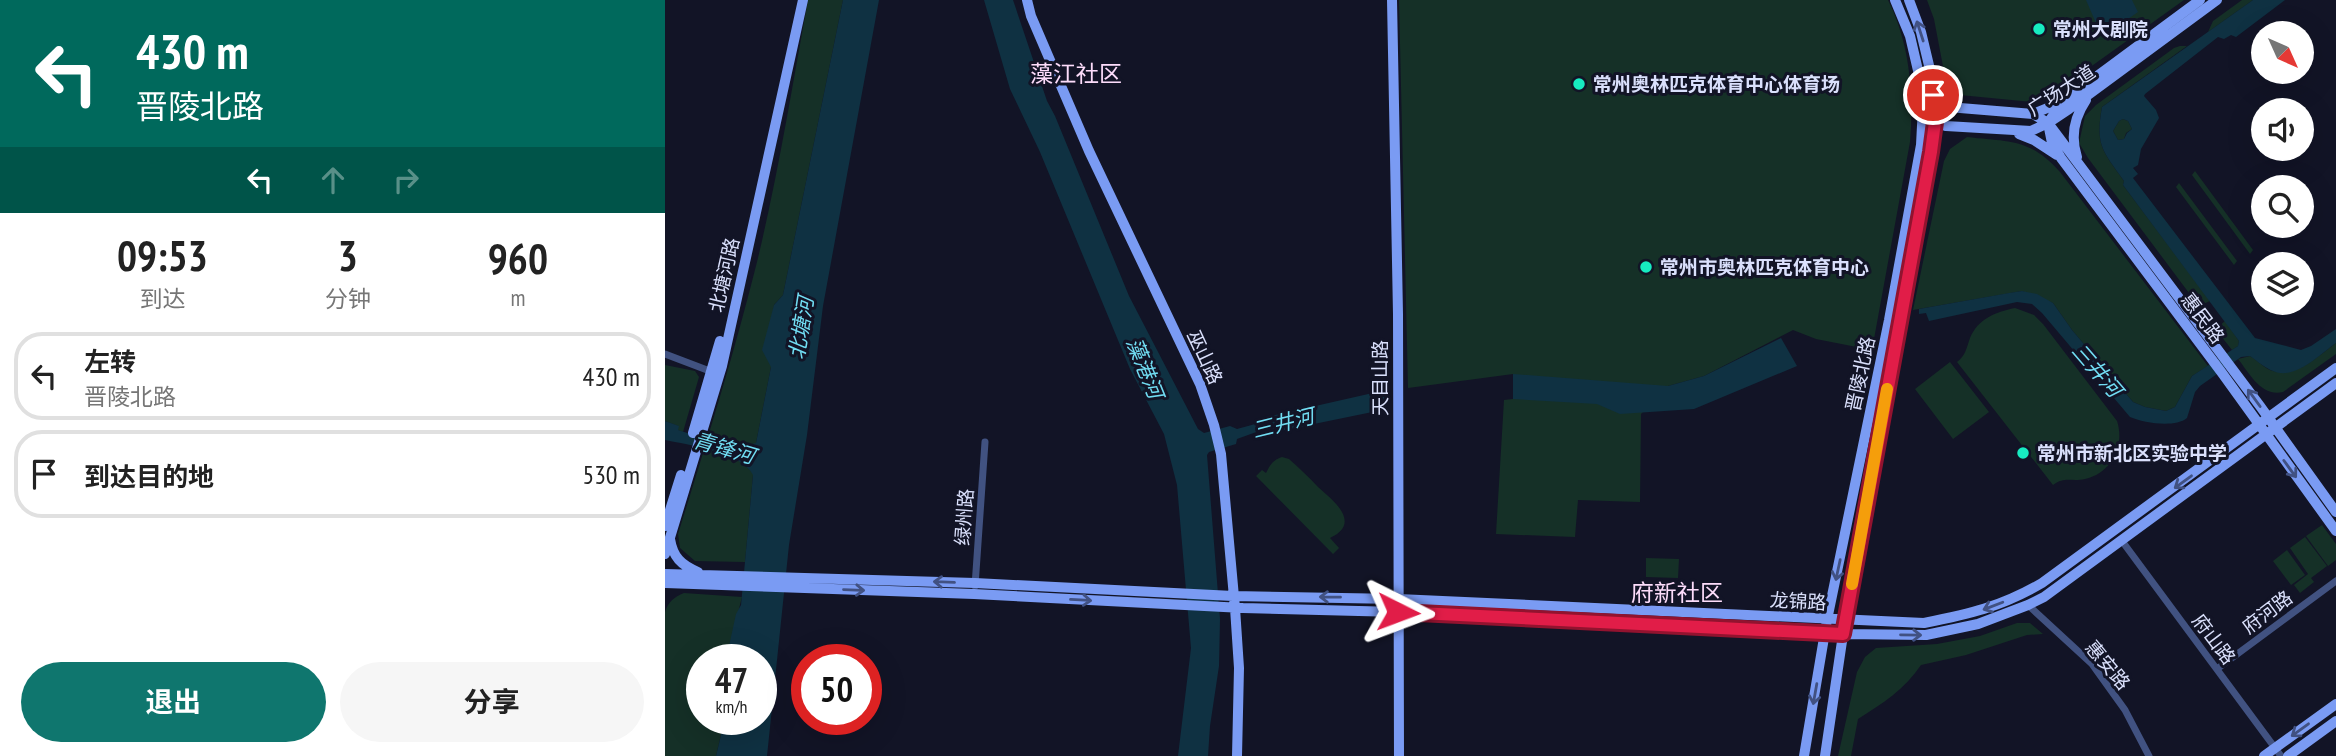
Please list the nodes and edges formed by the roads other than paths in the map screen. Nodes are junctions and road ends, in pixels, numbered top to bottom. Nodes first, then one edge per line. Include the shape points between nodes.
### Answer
1 (796, 0) edge
2 (803, 0) edge
3 (1027, 0) edge
4 (1392, 0) edge
5 (1895, 0) edge
6 (1909, 0) edge
7 (2200, 0) edge
8 (2217, 0) edge
9 (2095, 90) junction
10 (2062, 102) junction
11 (1969, 110) junction
12 (2033, 114) junction
13 (1930, 116) junction
14 (2048, 123) junction
15 (1967, 127) junction
16 (2003, 129) junction
17 (2061, 158) junction
18 (2082, 169) junction
19 (665, 354) edge
20 (2217, 357) junction
21 (2336, 368) edge
22 (715, 373) junction
23 (2336, 383) edge
24 (2264, 422) junction
25 (2271, 432) junction
26 (985, 442) dead end
27 (691, 452) junction
28 (2336, 512) edge
29 (665, 526) edge
30 (2336, 531) edge
31 (670, 538) junction
32 (2122, 541) junction
33 (665, 554) edge
34 (665, 573) edge
35 (704, 574) junction
36 (2336, 581) edge
37 (665, 583) edge
38 (786, 583) junction
39 (975, 589) junction
40 (1228, 595) junction
41 (1183, 599) junction
42 (1398, 599) junction
43 (2028, 606) junction
44 (1230, 607) junction
45 (1398, 612) junction
46 (1845, 621) junction
47 (1826, 626) junction
48 (1843, 634) junction
49 (2217, 669) junction
50 (2336, 704) edge
51 (2336, 721) edge
52 (2278, 752) edge
53 (1237, 756) edge
54 (1399, 756) edge
55 (1804, 756) edge
56 (1825, 756) edge
57 (2149, 756) edge
58 (2264, 756) edge
59 (2288, 756) edge

1 - 22 main road, 北塘河路
2 - 22 main road, 北塘河路
3 - 40 main road, 巫山路 via 1089,151 1200,384 1214,425 1221,454
4 - 42 main road, 天目山路
5 - 13 main road, 晋陵北路 via 1910,36
13 -> 6 main road, 晋陵北路 via 1932,78
7 - 10 main road, 广场大道
8 - 9 main road, 广场大道
9 - 14 main road, 广场大道
9 - 18 main road via 2077,116 2073,132
10 - 12 main road, 广场大道
10 - 14 main road
11 - 12 main road, 广场大道
11 - 13 main road, 广场大道 via 1948,107
11 - 15 main road via 1960,121
12 - 14 main road, 惠民路
13 - 15 main road, 广场大道 via 1946,126
13 - 46 main road, 晋陵北路
13 -> 47 main road, 晋陵北路
14 - 16 main road, 广场大道 via 2031,131
14 - 17 main road, 惠民路
14 - 18 main road, 惠民路
15 - 16 main road, 广场大道
16 - 17 main road via 2034,139
17 - 20 main road, 惠民路
18 - 20 main road, 惠民路
19 - 22 street
20 - 24 main road, 惠民路
21 - 24 main road, 龙锦路
22 - 27 main road, 北塘河路
23 - 25 main road, 龙锦路
24 - 25 main road, 惠民路
24 -> 46 main road, 龙锦路 via 2021,595 1975,613 1924,623
25 - 28 main road, 惠民路
25 -> 30 main road, 惠民路
25 - 32 main road, 龙锦路
26 - 39 street, 绿州路
27 - 29 main road, 北塘河路
27 - 31 main road, 北塘河路
31 - 33 main road, 北塘河路
31 - 35 main road via 681,564
32 - 43 main road, 龙锦路
32 - 49 street, 府山路
34 - 35 main road
35 - 38 main road
36 - 49 street, 府河路
37 - 38 main road via 741,587
38 - 39 main road
39 - 41 main road
40 - 41 main road, 龙锦路
42 -> 40 main road, 龙锦路
40 - 44 main road, 巫山路
41 - 44 main road, 龙锦路
42 - 45 main road, 天目山路
42 - 47 main road, 龙锦路
48 -> 43 main road, 龙锦路 via 1926,635 1978,624
43 - 57 street, 惠安路 via 2092,664 2125,710
44 - 45 main road, 龙锦路
44 - 53 main road, 巫山路 via 1239,668
45 - 47 main road, 龙锦路
45 - 54 main road, 天目山路
46 - 47 main road, 龙锦路
46 - 48 main road, 晋陵北路
47 - 48 main road, 龙锦路
47 -> 55 main road, 晋陵北路
48 - 56 main road, 晋陵北路
49 - 52 street, 府山路
50 -> 52 main road
51 - 59 main road
52 - 58 main road

